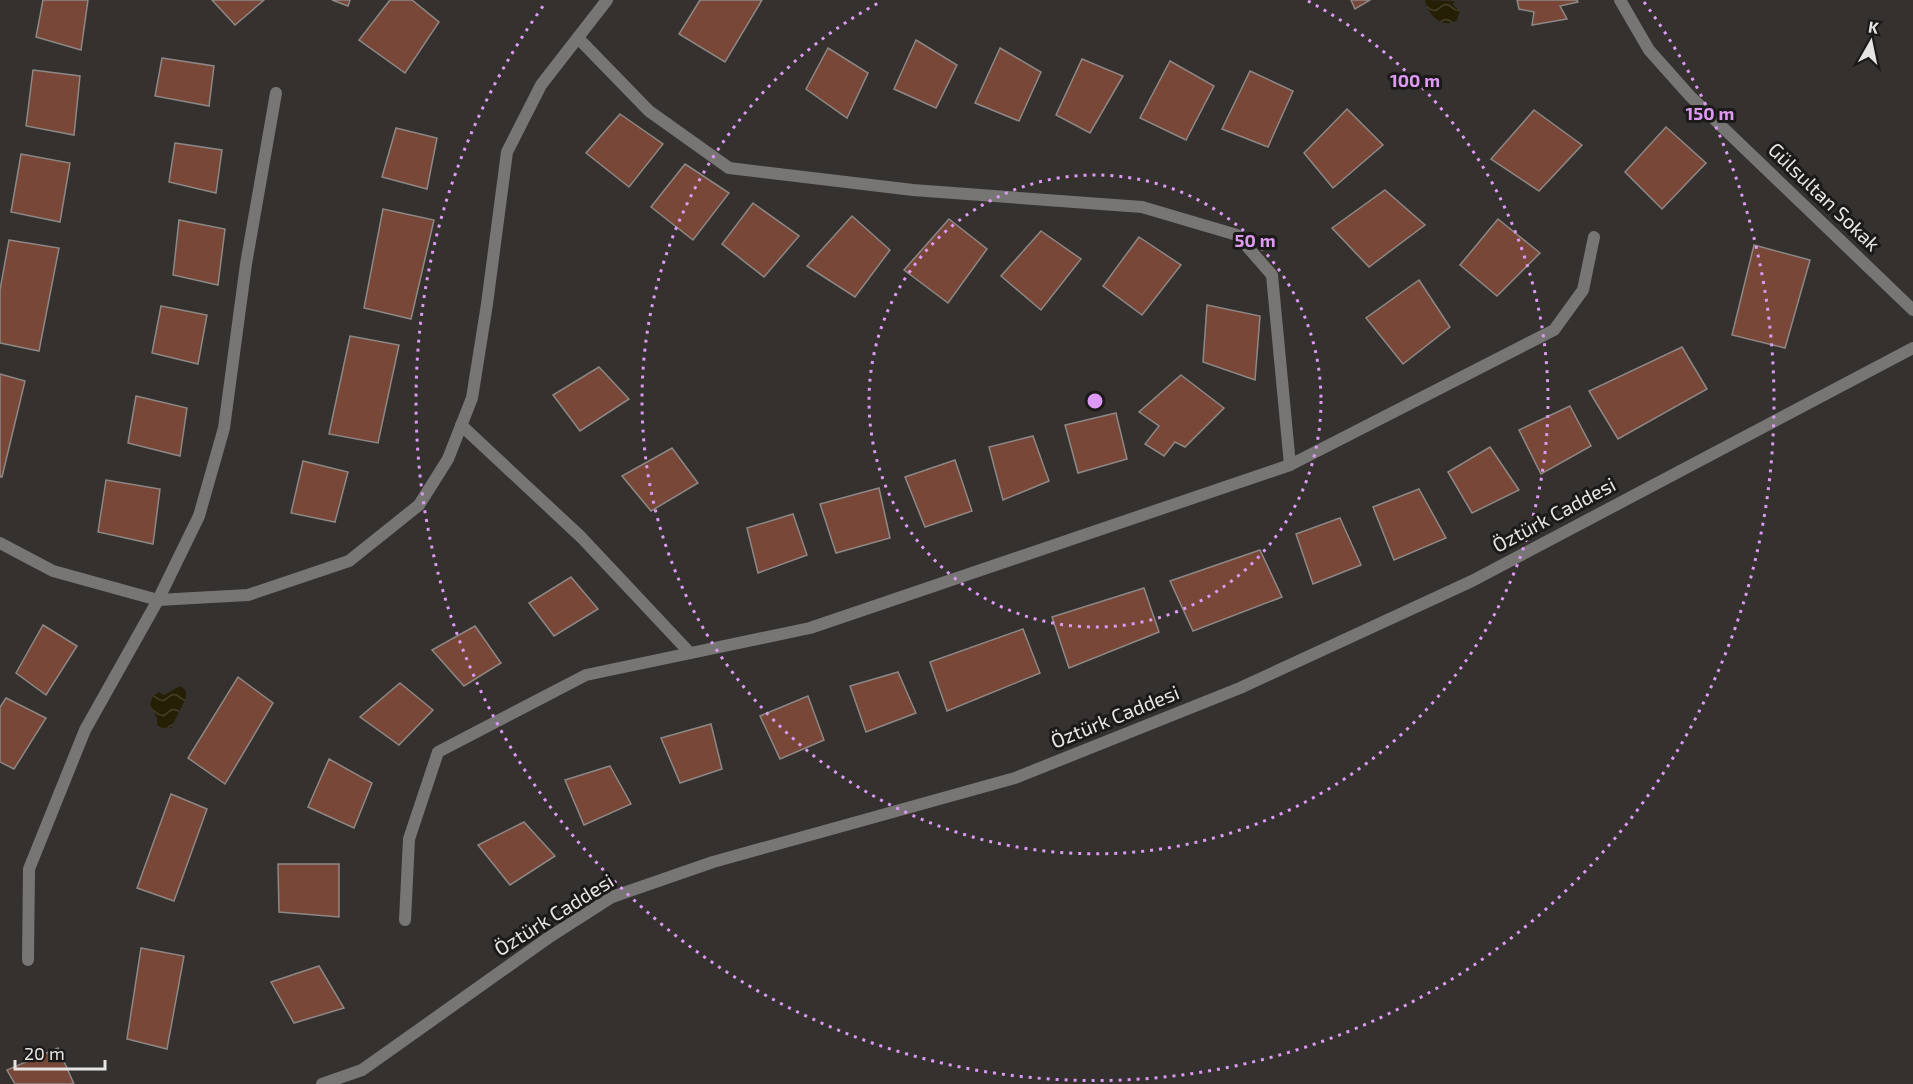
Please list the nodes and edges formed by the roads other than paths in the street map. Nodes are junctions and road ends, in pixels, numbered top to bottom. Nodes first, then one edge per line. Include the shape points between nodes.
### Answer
1 (608, 0) edge
2 (1620, 0) edge
3 (578, 38) junction
4 (276, 93) dead end
5 (1594, 237) dead end
6 (1913, 310) edge
7 (1913, 348) edge
8 (461, 425) junction
9 (1290, 465) junction
10 (0, 543) edge
11 (158, 600) junction
12 (690, 653) junction
13 (405, 920) dead end
14 (28, 960) dead end
15 (322, 1084) edge

1 - 3 street
2 - 6 street, Gülsultan Sokak via 1649,50 1690,96
3 - 8 street via 541,85 507,152 472,398
3 - 9 street via 649,111 729,168 913,190 1142,207 1237,235 1272,275
4 - 11 street via 246,264 224,428 200,516
5 - 9 street via 1583,290 1554,330
7 - 15 street, Öztürk Caddesi via 1472,581 1240,688 1015,778 713,862 612,897 362,1070
8 - 11 street via 448,459 419,505 349,561 248,595
8 - 12 street via 581,537
9 - 12 street via 810,628
10 - 11 street via 53,572
11 - 14 street via 85,730 29,869
12 - 13 street via 586,675 438,752 409,839

